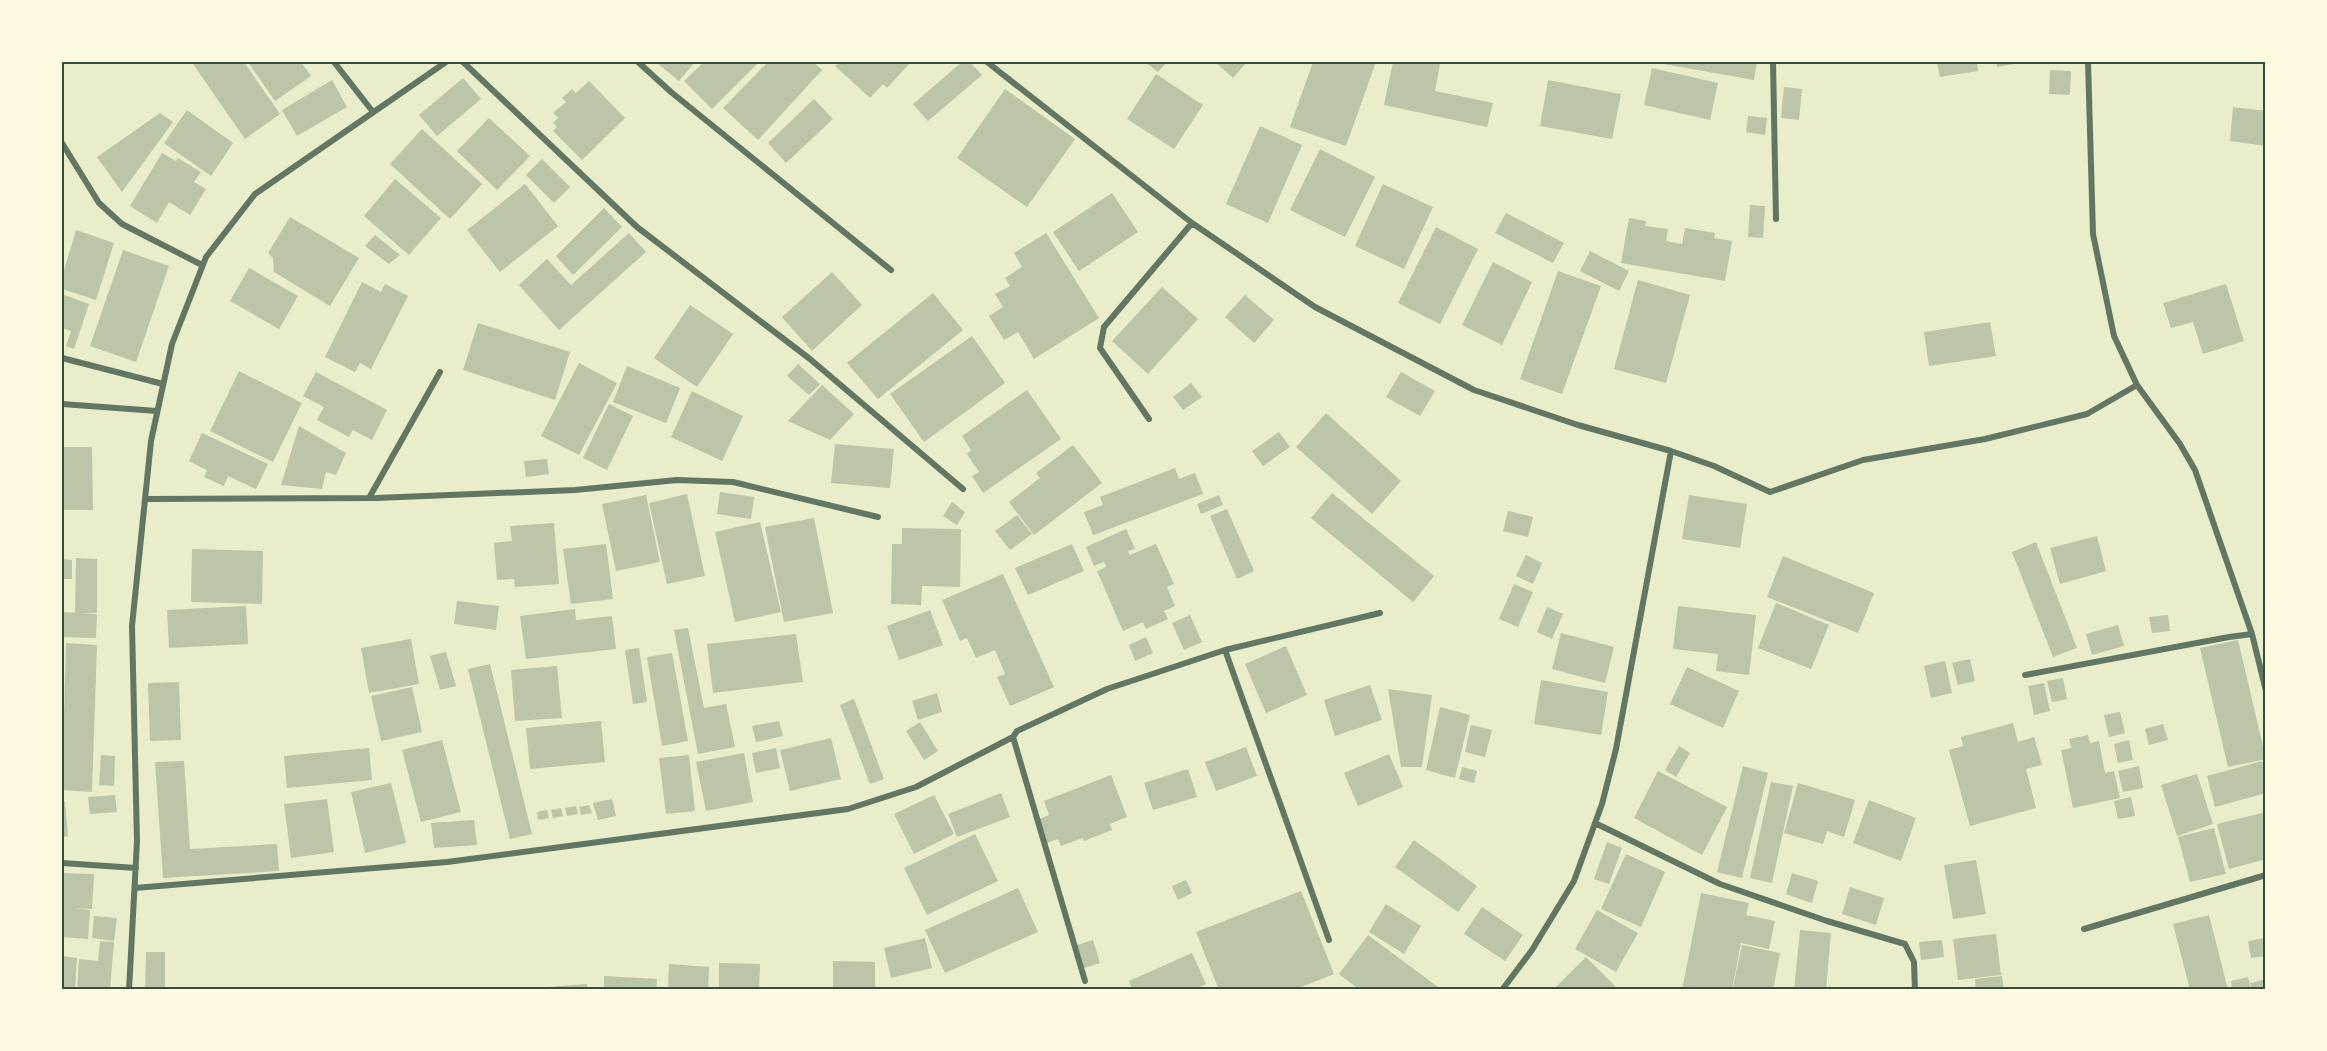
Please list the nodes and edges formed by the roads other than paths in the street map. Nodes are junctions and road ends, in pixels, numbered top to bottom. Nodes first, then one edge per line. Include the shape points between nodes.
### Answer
1 (334, 62) edge
2 (446, 62) edge
3 (463, 62) edge
4 (638, 62) edge
5 (987, 62) edge
6 (1773, 62) edge
7 (2088, 62) edge
8 (373, 112) junction
9 (62, 143) edge
10 (1776, 219) dead end
11 (1192, 223) junction
12 (202, 265) junction
13 (891, 270) dead end
14 (62, 358) edge
15 (440, 372) dead end
16 (163, 384) junction
17 (2137, 385) junction
18 (62, 404) edge
19 (157, 411) junction
20 (1149, 419) dead end
21 (1671, 451) junction
22 (963, 489) dead end
23 (369, 498) junction
24 (145, 499) junction
25 (878, 517) dead end
26 (1380, 613) dead end
27 (2252, 634) junction
28 (1225, 650) junction
29 (2025, 675) dead end
30 (2265, 692) edge
31 (1013, 737) junction
32 (1595, 823) junction
33 (62, 863) edge
34 (136, 868) junction
35 (2265, 875) edge
36 (135, 888) junction
37 (2085, 929) dead end
38 (1329, 940) dead end
39 (1085, 981) dead end
40 (129, 990) edge
41 (1502, 990) edge
42 (1915, 990) edge

1 - 8 street
2 - 8 street
3 - 22 street via 637,227 810,359
4 - 13 street
5 - 11 street
6 - 10 street
7 - 17 street via 2093,234 2114,336
8 - 12 street via 255,194
9 - 12 street via 99,204 122,224
11 - 20 street via 1104,327 1100,348
11 - 21 street via 1315,307 1474,390
12 - 16 street via 171,344
14 - 16 street
15 - 23 street
16 - 19 street
17 - 21 street via 2087,414 1986,439 1863,460 1770,492
17 - 27 street via 2195,470
18 - 19 street
19 - 24 street
21 - 32 street via 1616,749
23 - 24 street
23 - 25 street via 575,490 677,480 733,482
24 - 34 street via 132,626
26 - 28 street
27 - 29 street
27 - 30 street
28 - 31 street via 1107,690 1017,731
28 - 38 street
31 - 36 street via 916,787 848,809 447,862
31 - 39 street
32 - 41 street via 1574,881
32 - 42 street via 1720,884 1905,944 1914,962
33 - 34 street
34 - 36 street
35 - 37 street
36 - 40 street

